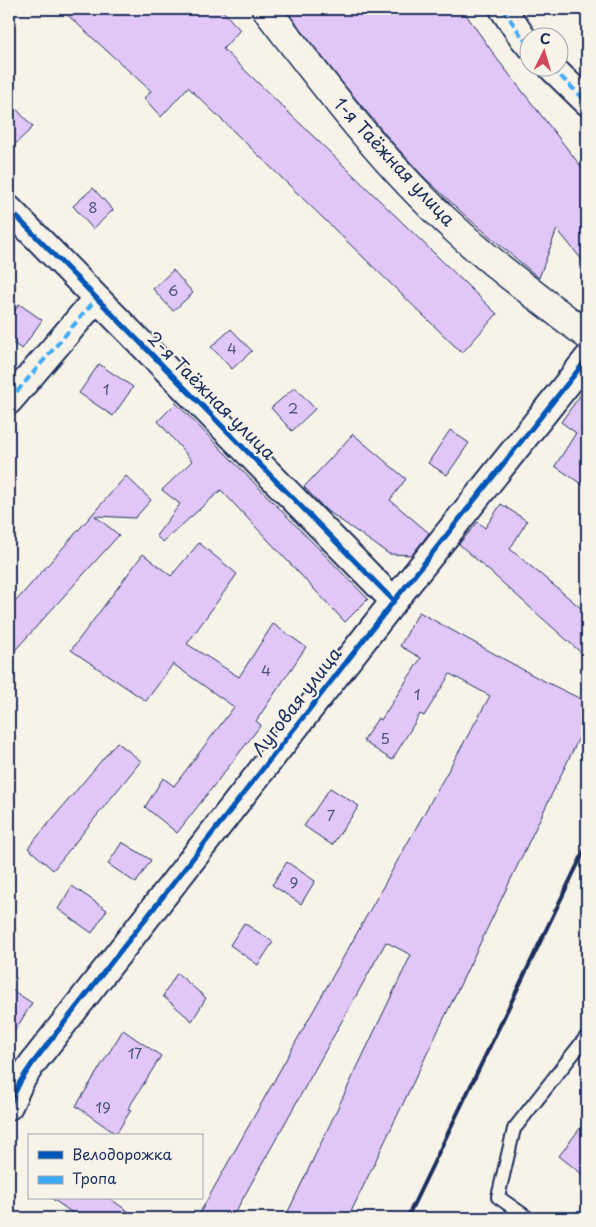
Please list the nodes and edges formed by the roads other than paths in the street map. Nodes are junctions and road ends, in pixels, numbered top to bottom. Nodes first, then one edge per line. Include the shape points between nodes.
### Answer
1 (266, 9) edge
2 (503, 9) edge
3 (518, 31) edge
4 (562, 78) edge
5 (587, 102) edge
6 (9, 209) edge
7 (96, 299) junction
8 (587, 335) edge
9 (587, 359) edge
10 (9, 401) edge
11 (394, 601) junction
12 (587, 1036) edge
13 (9, 1106) edge
14 (528, 1218) edge

1 - 8 street, 1-я Таёжная улица via 335,99 400,175 457,231
2 - 3 street
4 - 5 street
6 - 7 street, 2-я Таёжная улица
7 - 10 street
7 - 11 street, 2-я Таёжная улица
9 - 11 street, Луговая улица
11 - 13 street, Луговая улица via 32,1064
12 - 14 lane via 514,1129 498,1197

